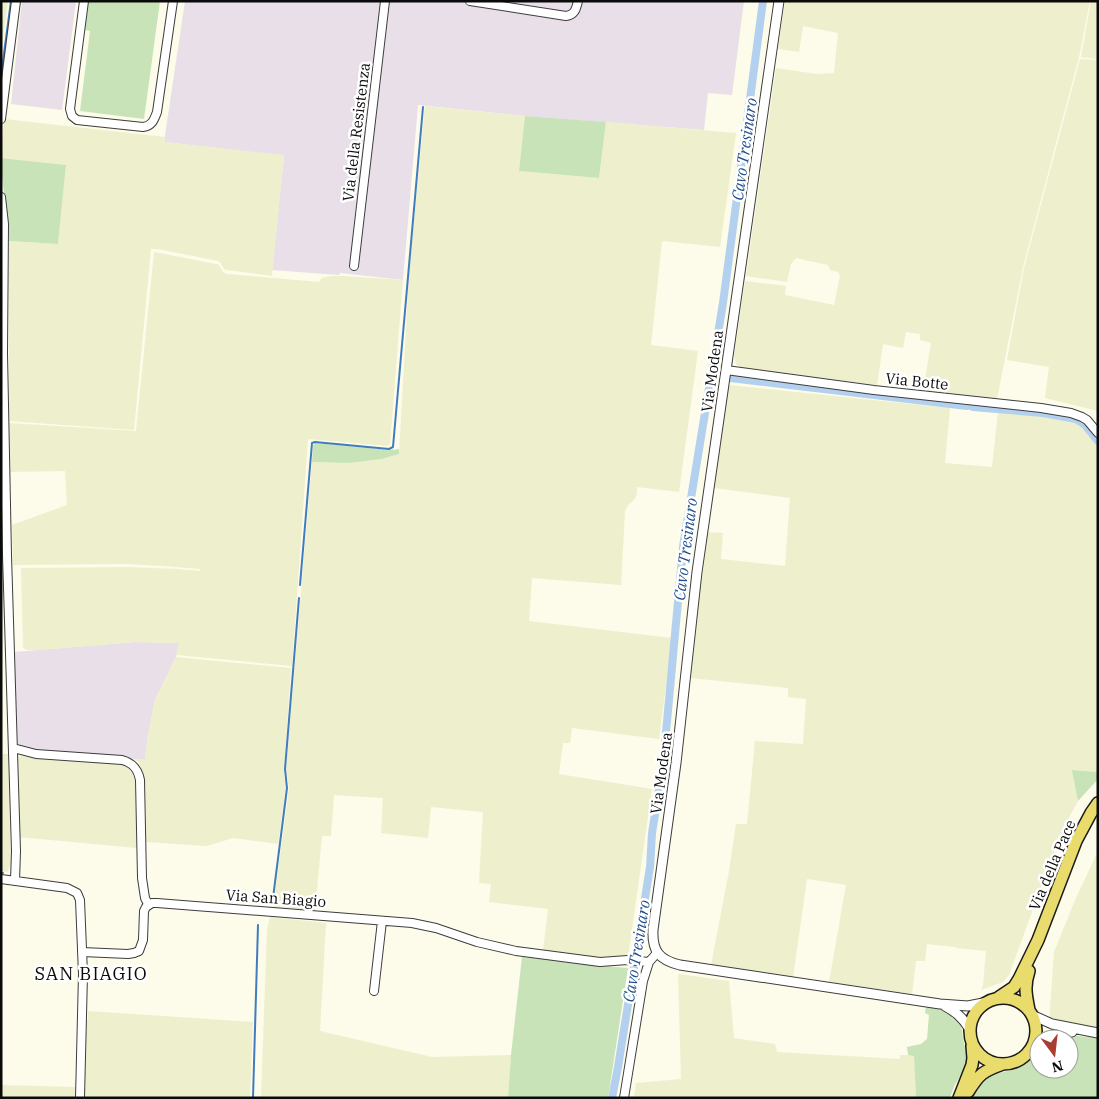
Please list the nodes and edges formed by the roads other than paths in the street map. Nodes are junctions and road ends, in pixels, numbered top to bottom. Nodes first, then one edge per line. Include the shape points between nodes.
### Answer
1 (16, 1) edge
2 (84, 1) edge
3 (173, 1) edge
4 (385, 1) edge
5 (470, 1) edge
6 (578, 1) edge
7 (779, 1) edge
8 (1, 119) edge
9 (1, 197) edge
10 (354, 266) dead end
11 (726, 370) junction
12 (1098, 433) edge
13 (13, 748) junction
14 (1098, 803) edge
15 (1, 879) edge
16 (15, 881) junction
17 (148, 904) junction
18 (382, 921) junction
19 (1038, 940) junction
20 (82, 952) junction
21 (657, 953) junction
22 (646, 962) junction
23 (374, 991) dead end
24 (999, 997) junction
25 (983, 1003) junction
26 (940, 1004) junction
27 (1031, 1013) junction
28 (969, 1028) junction
29 (1035, 1029) edge
30 (1079, 1031) edge
31 (1085, 1031) junction
32 (1098, 1033) edge
33 (971, 1042) junction
34 (1029, 1051) edge
35 (1004, 1064) junction
36 (80, 1098) edge
37 (624, 1098) edge
38 (960, 1098) edge
39 (964, 1098) edge

1 - 8 street
2 - 3 street via 70,109 72,116 77,120 143,127 152,123 157,112
4 - 10 street, Via della Resistenza
5 - 6 street via 566,16 575,12
7 - 11 street, Via Modena
9 - 13 street
11 - 12 street, Via Botte via 1071,413 1087,420
11 - 21 street, Via Modena via 696,572 677,758 652,930
13 - 16 street
13 - 17 street via 36,754 122,760 134,766 140,780 142,878
14 - 19 main road, Via della Pace via 1076,841
15 - 16 street
16 - 20 street via 67,888 77,893 81,909
17 - 18 street, Via San Biagio
17 - 20 street via 144,911 143,940 139,951 134,954
18 - 22 street, Via San Biagio via 428,926 516,951 600,962
18 - 23 street
19 - 24 main road, Via della Pace via 1016,983
19 - 27 main road, Via della Pace via 1026,983
20 - 36 street
21 - 22 street
21 - 26 street via 680,965
22 - 37 street
24 - 25 main road, Via della Pace
24 - 27 main road via 1012,998
25 - 26 street via 968,1006
25 - 28 main road via 976,1010
26 - 28 street via 958,1013
27 - 29 main road, Via della Pace
27 - 31 street via 1052,1024
28 - 33 main road
30 - 31 street
31 - 32 street
33 - 35 main road via 984,1058
33 - 38 main road via 972,1065
34 - 35 main road, Via della Pace via 1015,1062
35 - 39 main road, Via della Pace via 979,1076

